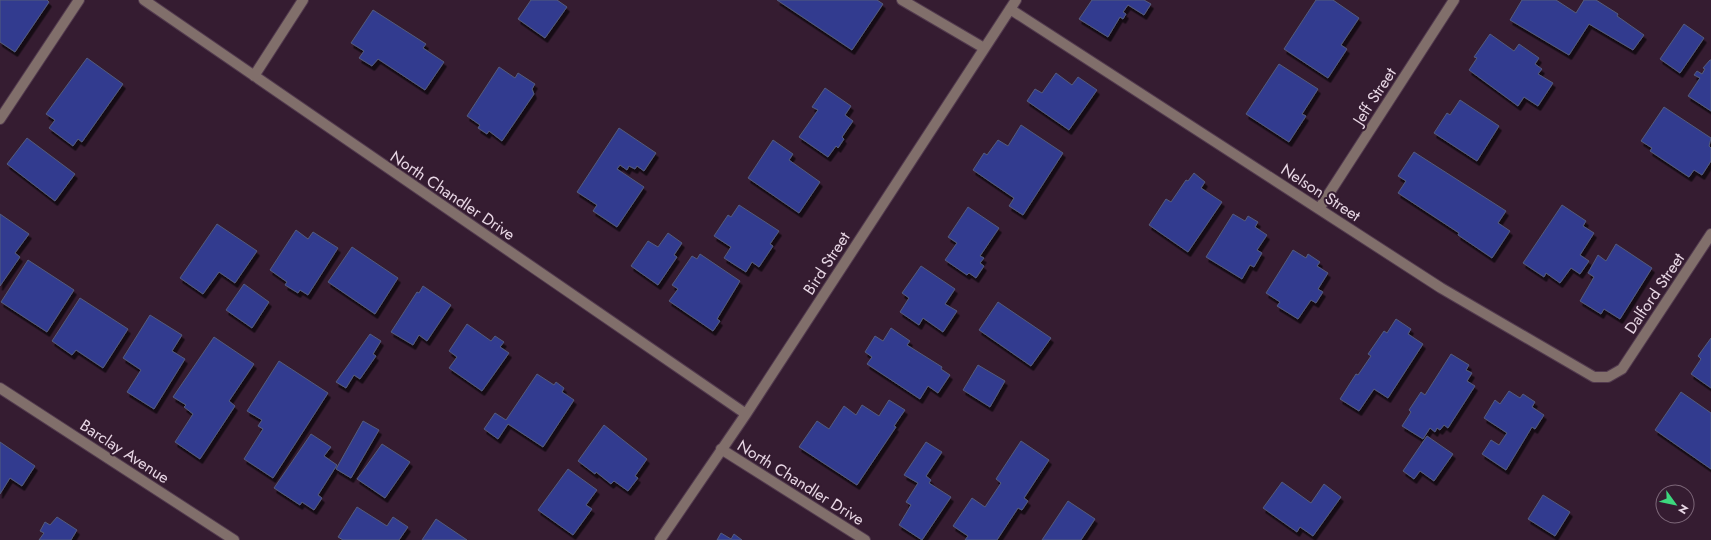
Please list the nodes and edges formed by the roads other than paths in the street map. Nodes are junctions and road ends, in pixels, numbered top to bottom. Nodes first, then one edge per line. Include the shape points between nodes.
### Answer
1 (79, 0) edge
2 (144, 0) edge
3 (303, 0) edge
4 (902, 0) edge
5 (1016, 0) edge
6 (1454, 0) edge
7 (1010, 9) junction
8 (984, 48) junction
9 (254, 76) junction
10 (0, 119) edge
11 (1319, 209) junction
12 (1711, 234) edge
13 (1622, 369) joint
14 (0, 388) edge
15 (746, 414) junction
16 (721, 449) junction
17 (234, 540) edge
18 (660, 540) edge
19 (864, 540) edge

1 - 10 street
2 - 9 street, North Chandler Drive
3 - 9 street
4 - 8 street
5 - 7 street, Bird Street
6 - 11 street, Jeff Street
7 - 8 street, Bird Street
7 - 11 street, Nelson Street
8 - 15 street, Bird Street
9 - 15 street, North Chandler Drive
11 - 13 street, Nelson Street via 1441,288 1594,377 1608,377
12 - 13 street, Dalford Street
14 - 17 street, Barclay Avenue
15 - 16 street, Bird Street
16 - 18 street, Bird Street
16 - 19 street, North Chandler Drive

